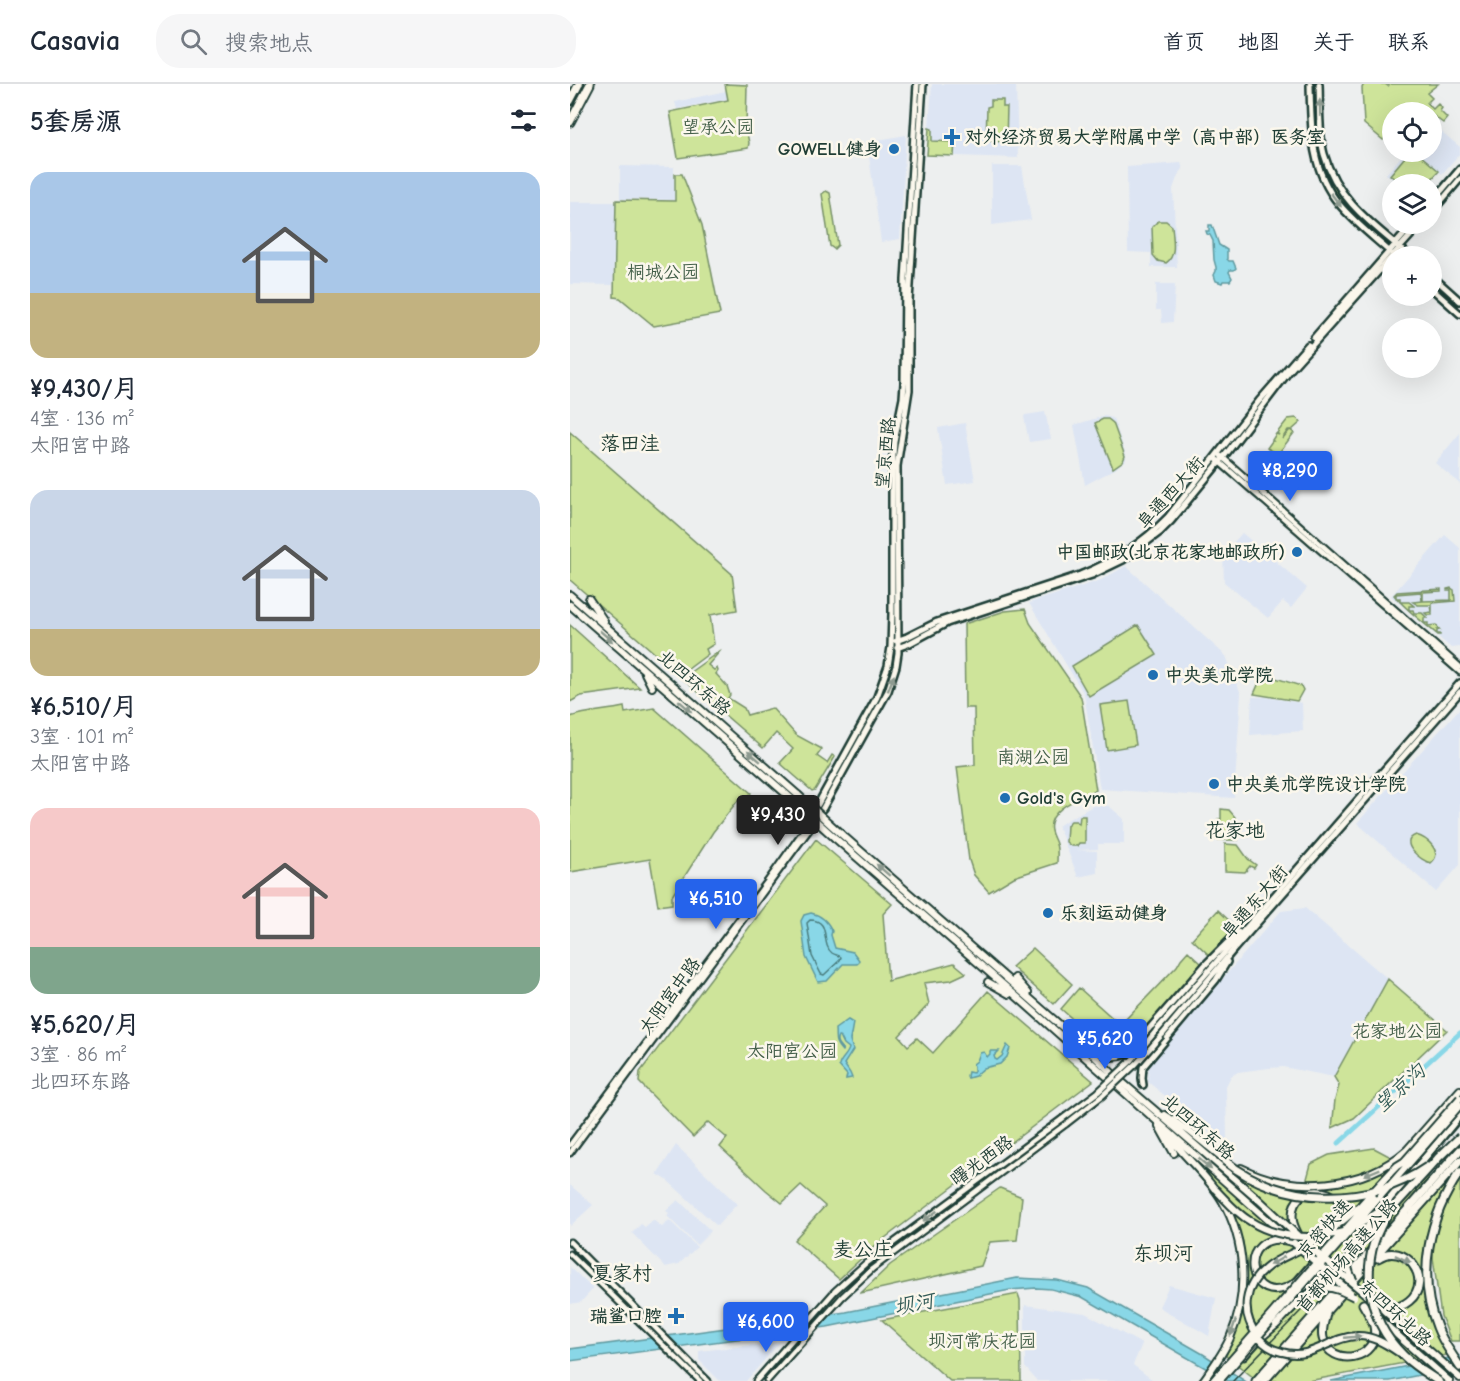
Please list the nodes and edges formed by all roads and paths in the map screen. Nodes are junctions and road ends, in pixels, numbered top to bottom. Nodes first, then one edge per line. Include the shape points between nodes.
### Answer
1 (579, 84) edge
2 (590, 84) edge
3 (596, 84) edge
4 (917, 84) edge
5 (924, 84) edge
6 (1310, 84) edge
7 (1319, 84) edge
8 (585, 93) junction
9 (570, 101) edge
10 (570, 122) edge
11 (1460, 169) edge
12 (1460, 180) edge
13 (1442, 189) edge
14 (1442, 200) edge
15 (1380, 231) junction
16 (1406, 234) edge
17 (1410, 234) edge
18 (1374, 238) junction
19 (1383, 246) edge
20 (1397, 246) junction
21 (1382, 265) edge
22 (1442, 285) edge
23 (1442, 298) edge
24 (1460, 301) edge
25 (1460, 314) edge
26 (1219, 458) junction
27 (570, 595) edge
28 (589, 598) dead end
29 (570, 605) edge
30 (570, 612) edge
31 (583, 616) junction
32 (609, 629) junction
33 (891, 644) junction
34 (899, 644) junction
35 (1460, 667) edge
36 (642, 668) junction
37 (1460, 672) edge
38 (1460, 684) edge
39 (652, 687) dead end
40 (1460, 692) edge
41 (795, 797) junction
42 (820, 806) junction
43 (810, 824) junction
44 (838, 836) junction
45 (1252, 921) junction
46 (1235, 948) junction
47 (1015, 978) dead end
48 (988, 982) dead end
49 (1023, 1002) junction
50 (1037, 1005) junction
51 (1159, 1033) junction
52 (1084, 1046) junction
53 (1111, 1057) joint
54 (1143, 1085) dead end
55 (1460, 1090) edge
56 (1460, 1097) edge
57 (1151, 1106) junction
58 (1460, 1107) edge
59 (1459, 1116) edge
60 (1064, 1122) junction
61 (1159, 1123) junction
62 (1460, 1137) edge
63 (570, 1145) edge
64 (1460, 1150) edge
65 (570, 1153) edge
66 (1174, 1153) dead end
67 (1440, 1156) junction
68 (1225, 1161) junction
69 (1405, 1161) junction
70 (1460, 1161) edge
71 (1460, 1172) edge
72 (1215, 1189) junction
73 (1389, 1200) junction
74 (1337, 1233) junction
75 (1297, 1241) junction
76 (570, 1242) edge
77 (570, 1254) edge
78 (1369, 1265) junction
79 (1296, 1282) junction
80 (1362, 1291) junction
81 (1354, 1297) junction
82 (1373, 1301) junction
83 (1363, 1304) junction
84 (1327, 1311) junction
85 (1263, 1336) junction
86 (1402, 1354) junction
87 (1460, 1367) edge
88 (1264, 1378) edge
89 (1460, 1378) edge
90 (1214, 1379) edge
91 (700, 1381) edge
92 (708, 1381) edge
93 (756, 1381) edge
94 (767, 1381) edge
95 (1203, 1381) edge
96 (1256, 1381) edge
97 (1438, 1381) edge
98 (1449, 1381) edge

1 - 9 highway
2 - 8 highway
3 - 8 highway
4 - 33 main road, 望京西路 via 904,280 904,383 892,469
5 - 34 main road, 望京西路 via 909,301 909,390 897,466
6 -> 18 main road via 1308,122 1318,174 1338,203
15 -> 7 main road via 1344,196 1324,155
8 - 10 highway
11 - 13 main road
12 - 14 main road
15 - 18 main road via 1382,236
15 - 20 main road
16 - 20 main road, 阜通西大街
17 - 20 main road, 阜通西大街
18 - 19 main road
21 - 26 main road, 阜通西大街 via 1259,401
22 - 24 main road
23 - 25 main road
26 - 34 main road, 阜通西大街 via 1171,522 1123,560 1083,579 947,623
26 - 35 main road
26 - 37 main road
27 - 32 highway, 北四环东路
28 - 32 highway
29 - 31 highway, 北四环东路
30 - 31 highway
31 -> 36 highway, 北四环东路
41 -> 32 highway, 北四环东路
33 - 34 main road, 阜通西大街
33 - 42 main road, 望京西路 via 877,697
42 -> 34 main road, 望京西路 via 888,691
36 - 39 highway
36 -> 41 highway, 北四环东路
38 - 45 main road, 阜通东大街
40 - 46 main road, 阜通东大街
41 - 44 highway, bridge
42 - 43 main road
43 - 63 main road, 太阳宫中路
43 - 65 main road, 太阳宫中路
44 - 49 highway, 北四环东路
50 -> 44 highway, 北四环东路
45 - 51 main road, 阜通东大街
45 - 53 main road via 1206,964 1127,1054
46 - 51 main road, 阜通东大街
46 - 54 main road via 1216,980 1143,1067
47 - 50 highway
48 - 49 highway
49 - 61 highway, 北四环东路
50 - 52 highway, 北四环东路
51 - 60 main road, 曙光西路, bridge
52 - 53 highway
52 - 57 highway, 北四环东路
55 -> 68 highway, bridge via 1398,1158 1350,1179 1291,1184 1256,1176
56 - 69 highway, 京密快速, bridge
56 - 74 main road
57 - 68 highway via 1175,1120
57 - 75 highway, 北四环东路, bridge via 1257,1198
58 - 85 main road
58 - 90 highway, 京密快速, bridge
59 - 73 highway
60 -> 93 main road, 曙光西路 via 866,1263 835,1291
60 - 94 main road, 曙光西路 via 872,1269
61 - 66 highway
61 - 72 highway
61 -> 75 highway, 北四环东路, bridge
62 - 67 highway, bridge
64 - 88 highway, 首都机场高速公路
67 - 68 highway, bridge via 1392,1185 1328,1196 1268,1185
67 - 86 highway, bridge via 1384,1219 1370,1257 1368,1276 1373,1307 1386,1335
69 -> 86 highway, bridge via 1345,1218 1265,1269 1253,1281 1247,1307 1257,1335 1281,1352 1305,1353 1344,1337 1358,1336 1375,1339
69 - 90 highway, 京密快速, bridge
70 - 78 highway, 首都机场高速公路
71 - 87 highway via 1440,1208 1427,1261 1436,1324
72 - 73 highway, bridge via 1252,1223 1273,1232 1302,1237 1350,1230
72 -> 90 highway, bridge via 1227,1209 1242,1261 1241,1297 1234,1328
73 - 80 highway, bridge via 1348,1255 1351,1276
74 - 75 highway, bridge via 1344,1217 1342,1207 1331,1194 1319,1190 1306,1193 1294,1207
74 - 79 main road
75 - 79 highway via 1277,1239 1260,1246 1252,1271 1272,1291
75 - 80 highway, 北四环东路, bridge
75 - 81 highway, 东四环北路, bridge
76 - 92 main road
77 - 91 main road
78 -> 82 highway via 1382,1255 1398,1255 1412,1263 1419,1274 1412,1299 1398,1307
78 - 84 highway, 首都机场高速公路
79 - 90 main road, bridge
80 - 82 highway, 北四环东路, bridge
81 - 83 highway, 东四环北路
81 - 85 highway, bridge via 1336,1289 1319,1288
82 - 89 highway, 东四环北路
83 - 84 highway via 1373,1323 1374,1335 1370,1346 1360,1355 1336,1354 1325,1343 1322,1330
83 - 98 highway, 东四环北路, bridge
84 - 88 highway, 首都机场高速公路
85 - 90 main road, bridge via 1238,1364
86 - 97 highway, bridge
88 - 96 highway, 首都机场高速公路
90 - 95 highway

